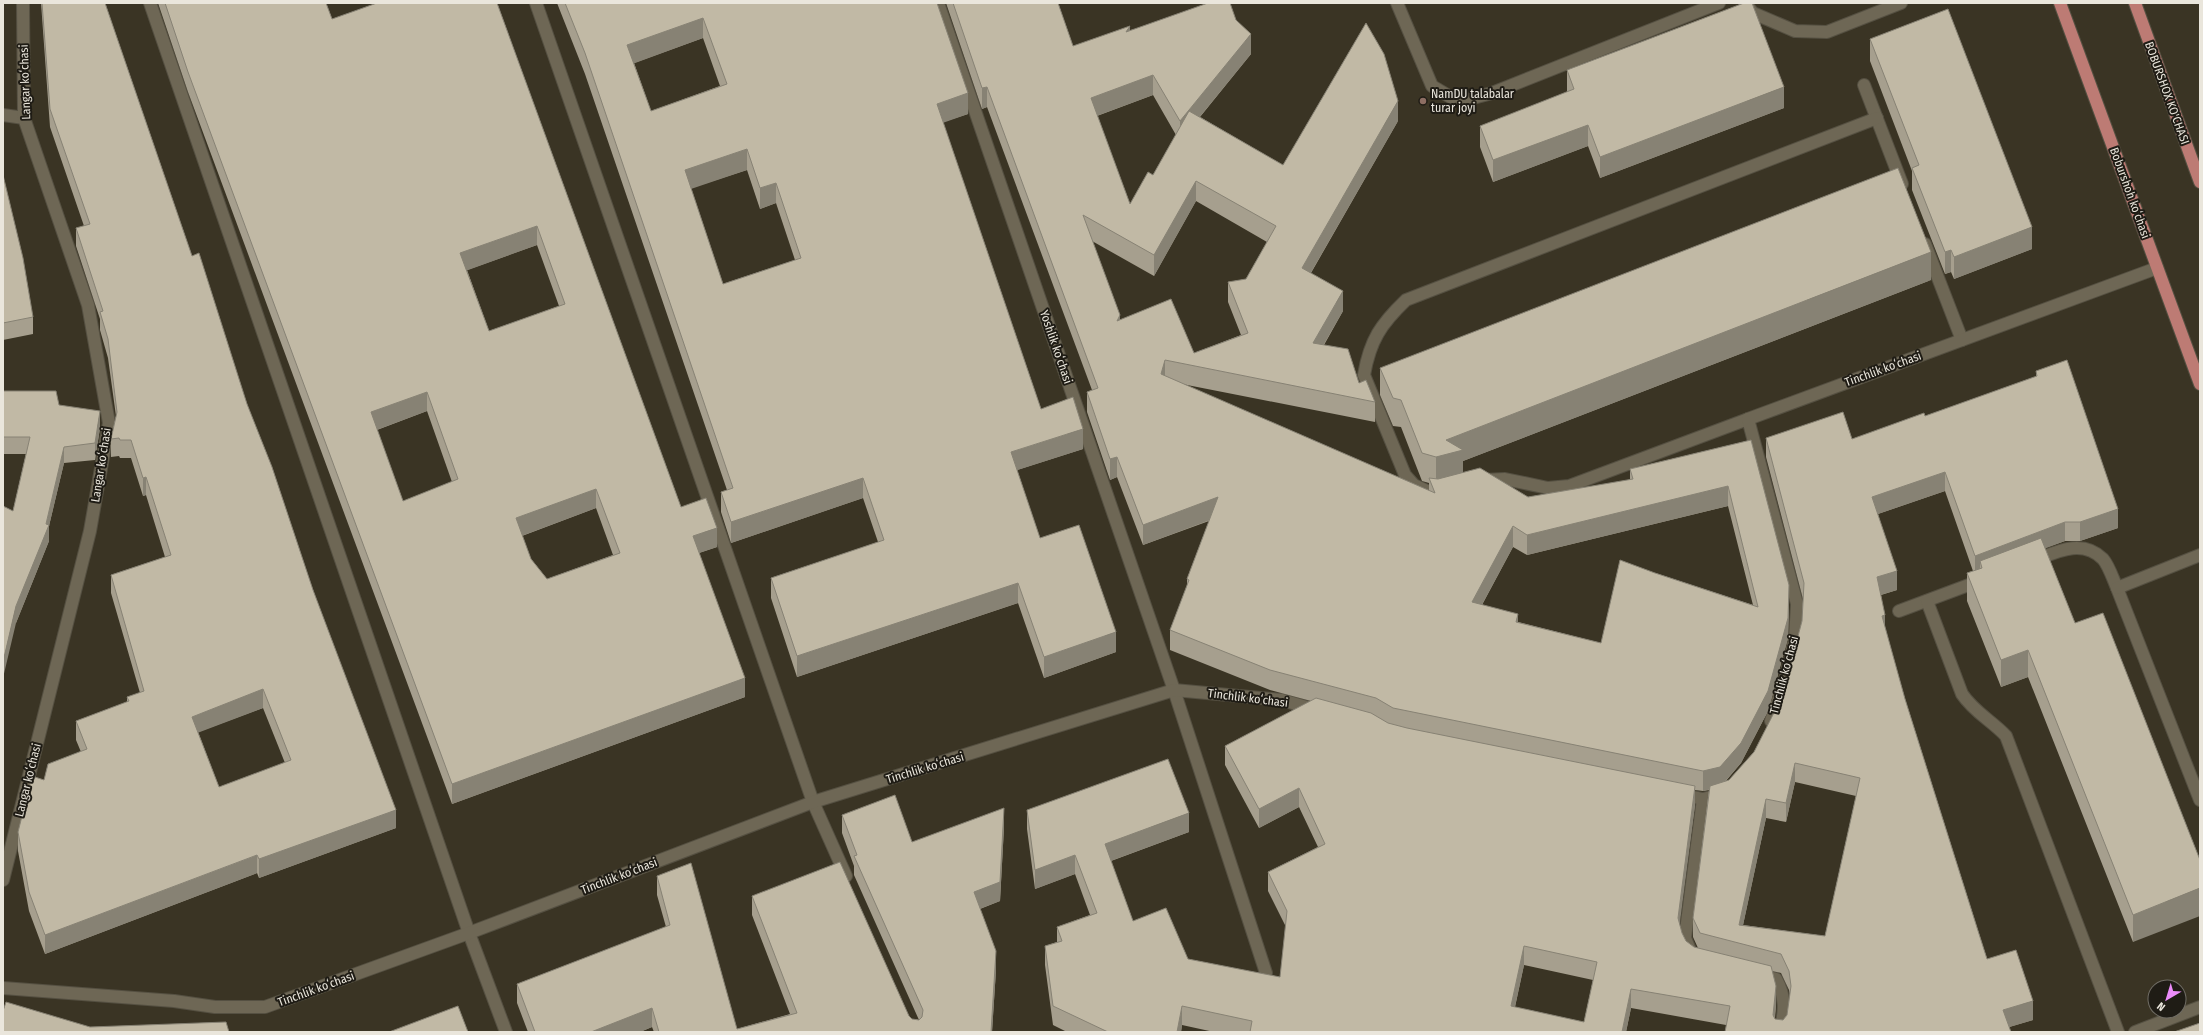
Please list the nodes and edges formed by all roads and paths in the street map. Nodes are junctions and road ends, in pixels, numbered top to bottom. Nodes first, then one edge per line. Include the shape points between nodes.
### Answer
1 (23, 3) edge
2 (150, 3) edge
3 (536, 3) edge
4 (938, 3) edge
5 (1397, 3) edge
6 (1719, 3) edge
7 (1745, 3) edge
8 (1900, 3) edge
9 (2060, 3) edge
10 (2135, 3) edge
11 (1864, 85) dead end
12 (3, 115) edge
13 (24, 118) junction
14 (1877, 118) junction
15 (2200, 182) edge
16 (1905, 192) edge
17 (1920, 229) edge
18 (2157, 268) junction
19 (1962, 340) junction
20 (2200, 384) edge
21 (1748, 420) junction
22 (1472, 483) edge
23 (1436, 492) edge
24 (2200, 555) edge
25 (2023, 565) edge
26 (1994, 576) edge
27 (2117, 588) junction
28 (1927, 601) junction
29 (1899, 612) dead end
30 (1174, 690) junction
31 (1328, 713) edge
32 (1764, 734) edge
33 (2196, 778) edge
34 (1733, 783) edge
35 (1666, 791) edge
36 (1703, 799) junction
37 (2200, 800) edge
38 (813, 802) junction
39 (3, 880) edge
40 (851, 888) edge
41 (469, 933) junction
42 (1703, 962) edge
43 (1746, 970) edge
44 (1266, 973) edge
45 (3, 988) edge
46 (2200, 1007) edge
47 (506, 1032) edge
48 (1780, 1032) edge
49 (2118, 1032) edge
50 (2135, 1032) edge

1 - 13 street, Langar koʻchasi
2 - 41 street
3 - 38 street
4 - 30 street, Yoshlik koʻchasi
5 - 6 street via 1432,86 1452,98 1473,98 1492,93
7 - 8 street via 1753,13 1796,31 1827,32
9 - 18 main road, Boburshoh koʻchasi
10 - 15 main road, BOBURSHOX KO'CHASI
11 - 14 street
12 - 13 street
13 - 39 street, Langar koʻchasi via 88,305 109,423 90,531
14 - 16 street
14 - 23 street via 1406,300 1385,320 1374,337 1364,375 1405,475 1423,490
17 - 19 street
18 - 19 street, Tinchlik koʻchasi
18 - 20 main road, Boburshoh koʻchasi
19 - 21 street, Tinchlik koʻchasi
21 - 22 street via 1569,486 1548,488 1505,479 1486,479
21 - 32 street, Tinchlik koʻchasi via 1797,604 1795,639 1786,676 1775,714
24 - 27 street
25 - 27 street via 2068,548 2084,549 2104,560
26 - 28 street
27 - 33 street
28 - 29 street
28 - 49 street via 1962,694 1970,706 1993,722 2006,736
30 - 31 street, Tinchlik koʻchasi via 1282,700
30 - 38 street, Tinchlik koʻchasi
30 - 44 street, Yoshlik koʻchasi
33 - 37 street
34 - 36 street via 1724,794
35 - 36 street
36 - 42 street via 1685,938 1693,956
38 - 40 street
38 - 41 street, Tinchlik koʻchasi
41 - 45 street, Tinchlik koʻchasi via 265,1007 215,1007 174,1001
41 - 47 street
43 - 48 street via 1776,979 1783,991 1785,1012
46 - 50 street

